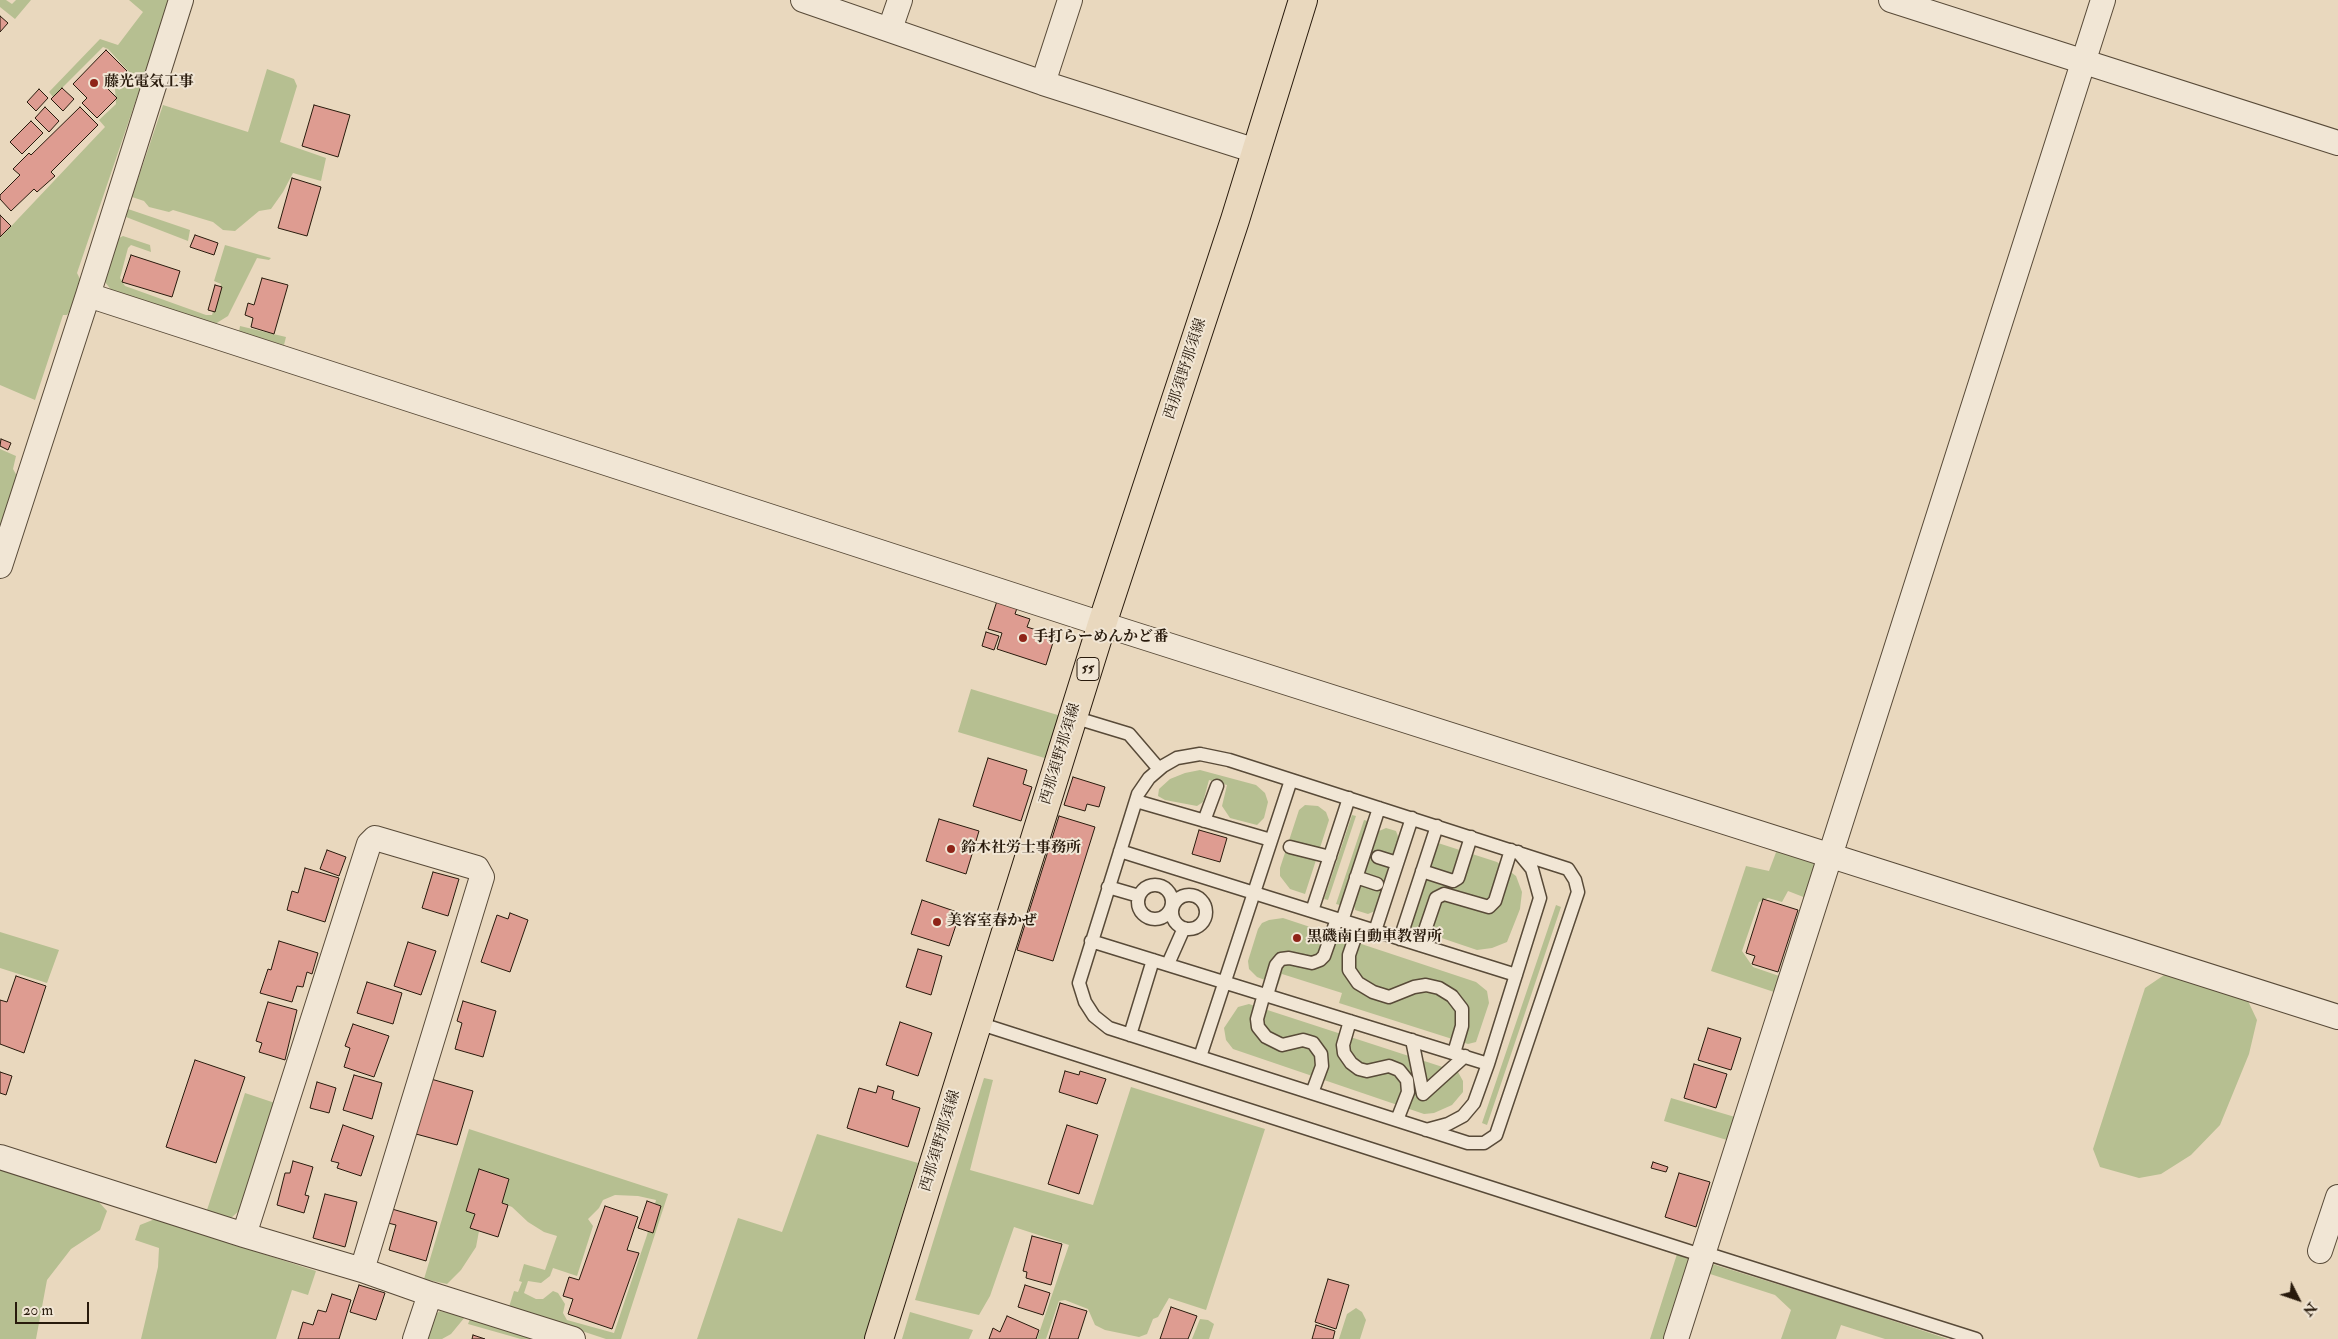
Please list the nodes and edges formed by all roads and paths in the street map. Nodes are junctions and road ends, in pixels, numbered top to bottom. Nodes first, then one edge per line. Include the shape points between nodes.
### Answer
1 (181, 0) edge
2 (803, 0) edge
3 (900, 0) edge
4 (1070, 0) edge
5 (1303, 0) edge
6 (1891, 0) edge
7 (2103, 0) edge
8 (890, 29) junction
9 (2084, 62) junction
10 (1043, 82) junction
11 (2338, 143) edge
12 (1256, 151) junction
13 (88, 295) junction
14 (0, 566) edge
15 (1102, 624) junction
16 (1073, 717) junction
17 (1159, 769) junction
18 (1291, 780) junction
19 (1217, 786) dead end
20 (1349, 798) junction
21 (1136, 800) junction
22 (1379, 808) junction
23 (1412, 818) junction
24 (1204, 821) junction
25 (1437, 826) junction
26 (1471, 837) junction
27 (1271, 840) junction
28 (1290, 846) dead end
29 (1120, 851) junction
30 (1514, 851) junction
31 (1829, 855) junction
32 (1330, 857) junction
33 (1378, 857) dead end
34 (1397, 863) junction
35 (1422, 871) junction
36 (1356, 877) junction
37 (1377, 884) dead end
38 (1108, 887) junction
39 (1254, 893) junction
40 (1139, 896) junction
41 (1173, 906) junction
42 (1312, 912) junction
43 (1339, 920) junction
44 (1359, 926) junction
45 (1184, 928) junction
46 (1374, 931) junction
47 (1400, 939) junction
48 (1091, 941) junction
49 (1420, 945) junction
50 (1153, 960) junction
51 (1168, 964) junction
52 (1516, 975) junction
53 (1225, 982) junction
54 (1266, 995) junction
55 (2338, 1017) edge
56 (1350, 1021) junction
57 (978, 1022) junction
58 (1130, 1035) junction
59 (1412, 1040) junction
60 (1460, 1055) junction
61 (1200, 1057) junction
62 (1488, 1064) junction
63 (1312, 1093) junction
64 (1397, 1120) junction
65 (1426, 1130) junction
66 (0, 1158) edge
67 (2338, 1197) edge
68 (244, 1236) junction
69 (2320, 1251) dead end
70 (1705, 1254) junction
71 (362, 1270) junction
72 (430, 1294) junction
73 (415, 1339) edge
74 (573, 1339) edge
75 (879, 1339) edge
76 (1676, 1339) edge
77 (1976, 1339) edge

1 - 13 street
2 - 8 street
3 - 8 street
4 - 10 street
5 - 12 main road, 西那須野那須線 / 55
6 - 9 street
7 - 9 street
8 - 10 street
9 - 11 street
9 - 31 street
10 - 12 street
12 - 15 main road, 西那須野那須線 / 55
13 - 14 street
13 - 15 street
15 - 16 main road, 西那須野那須線 / 55
15 - 31 street
16 - 17 lane via 1129,734
16 - 57 main road, 西那須野那須線 / 55
17 - 18 lane via 1177,758 1200,754
17 - 21 lane via 1149,778
18 - 20 lane
18 - 27 lane
19 - 24 lane
20 - 22 lane
20 - 32 lane
21 - 24 lane
21 - 29 lane
22 - 23 lane
22 - 36 lane
23 - 25 lane
23 - 34 lane
24 - 27 lane
25 - 26 lane
25 - 35 lane
26 - 30 lane
26 - 35 lane via 1458,878 1453,881
27 - 39 lane
28 - 32 lane
29 - 38 lane
29 - 39 lane
30 - 49 lane via 1495,901 1488,907 1444,894 1436,898
30 - 52 lane via 1532,869 1540,898
30 - 65 lane via 1568,869 1578,892 1496,1135 1484,1143 1468,1143
31 - 55 street
31 - 70 street
32 - 42 lane
33 - 34 lane
34 - 46 lane
35 - 47 lane
36 - 37 lane
36 - 43 lane
38 - 40 lane
38 - 48 lane
39 - 42 lane
39 - 53 lane
40 - 41 lane via 1150,885 1161,886 1169,892
40 - 41 lane via 1141,911 1149,918 1164,915
41 - 45 lane via 1176,922
41 - 45 lane via 1180,898 1192,896 1205,906 1206,918 1199,926
42 - 43 lane
43 - 44 lane
43 - 54 lane via 1324,956 1312,963 1281,959
44 - 46 lane
44 - 60 lane via 1349,970 1358,983 1389,997 1426,985 1452,996 1462,1009
45 - 51 lane
46 - 47 lane
47 - 49 lane
48 - 50 lane
48 - 58 lane via 1079,983 1085,1002 1094,1016 1109,1028
49 - 52 lane
50 - 51 lane
50 - 58 lane
51 - 53 lane
52 - 62 lane
53 - 54 lane
53 - 61 lane
54 - 56 lane
54 - 63 lane via 1257,1019 1258,1027 1266,1037 1282,1045 1303,1040 1313,1043 1321,1054 1322,1066
56 - 59 lane
56 - 64 lane via 1343,1045 1351,1063 1367,1071 1389,1066 1399,1070 1407,1080 1408,1092
57 - 70 lane
57 - 75 main road, 西那須野那須線 / 55
58 - 61 lane
59 - 60 lane
59 - 60 lane via 1423,1094
60 - 62 lane
61 - 63 lane
62 - 65 lane via 1474,1102 1463,1116
63 - 64 lane
64 - 65 lane
66 - 68 street
67 - 69 street
68 - 71 street
68 - 71 street via 369,844 375,838 477,868 482,877
70 - 76 street
70 - 77 lane
71 - 72 street
72 - 73 street
72 - 74 street

